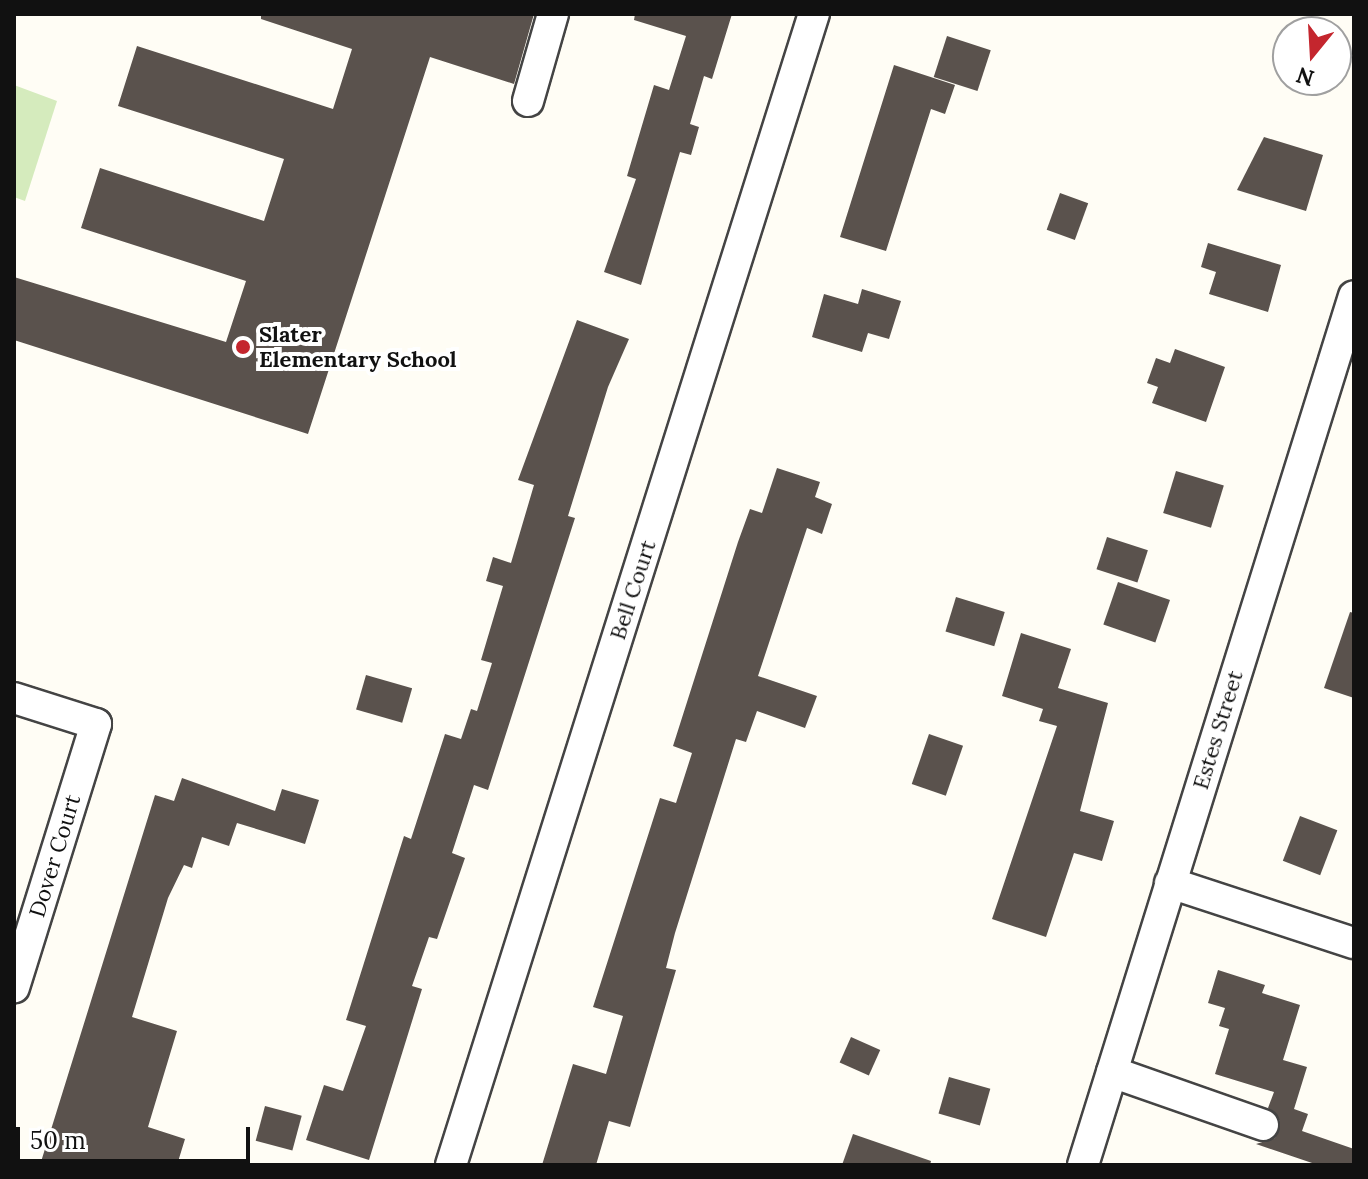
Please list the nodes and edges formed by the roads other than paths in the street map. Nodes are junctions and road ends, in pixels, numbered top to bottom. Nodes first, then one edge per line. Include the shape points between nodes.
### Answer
1 (553, 14) edge
2 (814, 14) edge
3 (528, 101) dead end
4 (1354, 296) edge
5 (14, 698) edge
6 (1170, 883) junction
7 (1354, 943) edge
8 (14, 988) edge
9 (1112, 1072) junction
10 (1263, 1125) dead end
11 (451, 1165) edge
12 (1083, 1165) edge

1 - 3 street
2 - 11 street, Bell Court
4 - 6 street, Estes Street
5 - 8 street, Dover Court via 96,724
6 - 7 street
6 - 9 street, Estes Street
9 - 10 street
9 - 12 street, Estes Street

